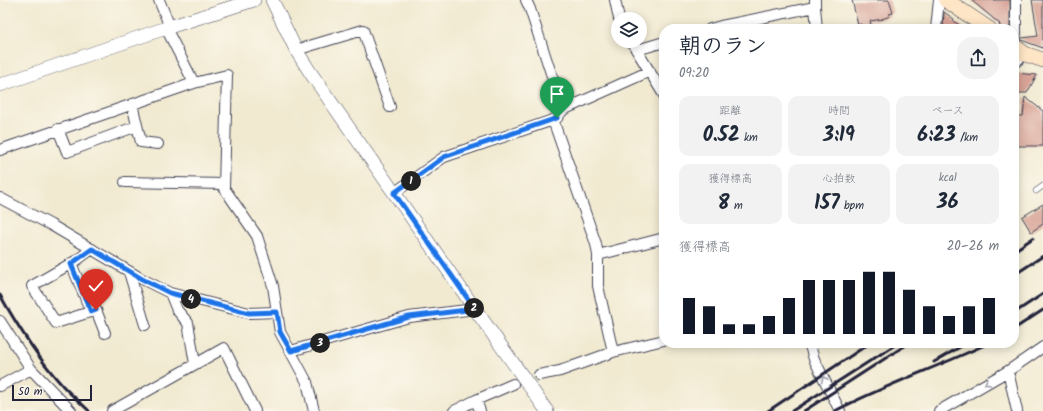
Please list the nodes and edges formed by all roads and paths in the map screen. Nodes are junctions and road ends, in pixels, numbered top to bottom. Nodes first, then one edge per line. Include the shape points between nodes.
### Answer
1 (159, 0) edge
2 (254, 0) edge
3 (272, 0) edge
4 (526, 0) edge
5 (615, 0) edge
6 (939, 0) edge
7 (946, 0) edge
8 (1016, 0) edge
9 (815, 4) edge
10 (618, 12) edge
11 (730, 24) edge
12 (817, 24) edge
13 (937, 24) edge
14 (982, 24) edge
15 (1016, 24) edge
16 (168, 27) junction
17 (659, 42) edge
18 (647, 44) edge
19 (636, 48) edge
20 (296, 50) junction
21 (1019, 53) edge
22 (1043, 60) edge
23 (650, 71) junction
24 (194, 83) junction
25 (0, 84) edge
26 (659, 86) edge
27 (132, 104) junction
28 (390, 107) dead end
29 (564, 110) junction
30 (553, 120) junction
31 (137, 126) junction
32 (58, 129) junction
33 (158, 144) dead end
34 (0, 150) edge
35 (125, 182) dead end
36 (224, 184) junction
37 (1043, 186) edge
38 (1036, 191) dead end
39 (394, 193) junction
40 (0, 198) edge
41 (659, 239) edge
42 (92, 249) junction
43 (598, 255) junction
44 (71, 264) junction
45 (129, 272) junction
46 (170, 293) junction
47 (475, 309) junction
48 (91, 312) junction
49 (277, 312) junction
50 (0, 322) edge
51 (146, 325) dead end
52 (105, 333) dead end
53 (659, 341) edge
54 (1043, 347) edge
55 (812, 348) edge
56 (291, 351) junction
57 (613, 352) junction
58 (195, 364) junction
59 (31, 369) junction
60 (1008, 371) junction
61 (539, 375) dead end
62 (513, 384) dead end
63 (0, 386) edge
64 (476, 400) junction
65 (71, 411) edge
66 (112, 411) edge
67 (255, 411) edge
68 (314, 411) edge
69 (454, 411) edge
70 (480, 411) edge
71 (548, 411) edge
72 (840, 411) edge
73 (939, 411) edge
74 (1017, 411) edge

1 - 16 street
2 - 16 street
3 - 20 street
4 - 29 street
5 - 10 street
6 - 13 street
7 - 14 main road
8 - 15 street
9 - 11 street
9 - 12 street
16 - 24 street
16 - 25 street
17 - 18 street
19 - 23 street
20 - 28 street via 363,30
20 - 39 street
21 - 22 main road
23 - 26 street
23 - 29 street
24 - 27 street
24 - 36 street via 226,75
27 - 31 street
27 - 32 street
29 - 30 street
30 - 39 street via 444,157
30 - 43 street
31 - 32 street via 67,152
31 - 33 street via 141,142
32 - 34 street
35 - 36 street
36 - 49 street via 224,188 257,236 273,286
37 - 38 lane
39 - 47 street
40 - 42 street
41 - 43 street
42 - 44 street
42 - 45 street
43 - 57 street via 598,286
44 - 48 street
44 - 48 street via 32,286 56,323
45 - 46 street
45 - 51 street
46 - 49 street via 249,313
46 - 58 street via 177,310 188,323
47 - 56 street via 409,317
47 - 71 street
48 - 52 street via 96,310
49 - 56 street via 280,332
50 - 59 street
53 - 57 street
54 - 60 street
72 -> 55 street via 814,358
56 - 68 street via 308,382
57 - 61 street via 560,371
58 - 66 street
58 - 67 street via 224,348
59 - 63 street
59 - 65 street
60 -> 73 street
60 - 74 street
62 - 64 street
64 - 69 street
64 - 70 street

